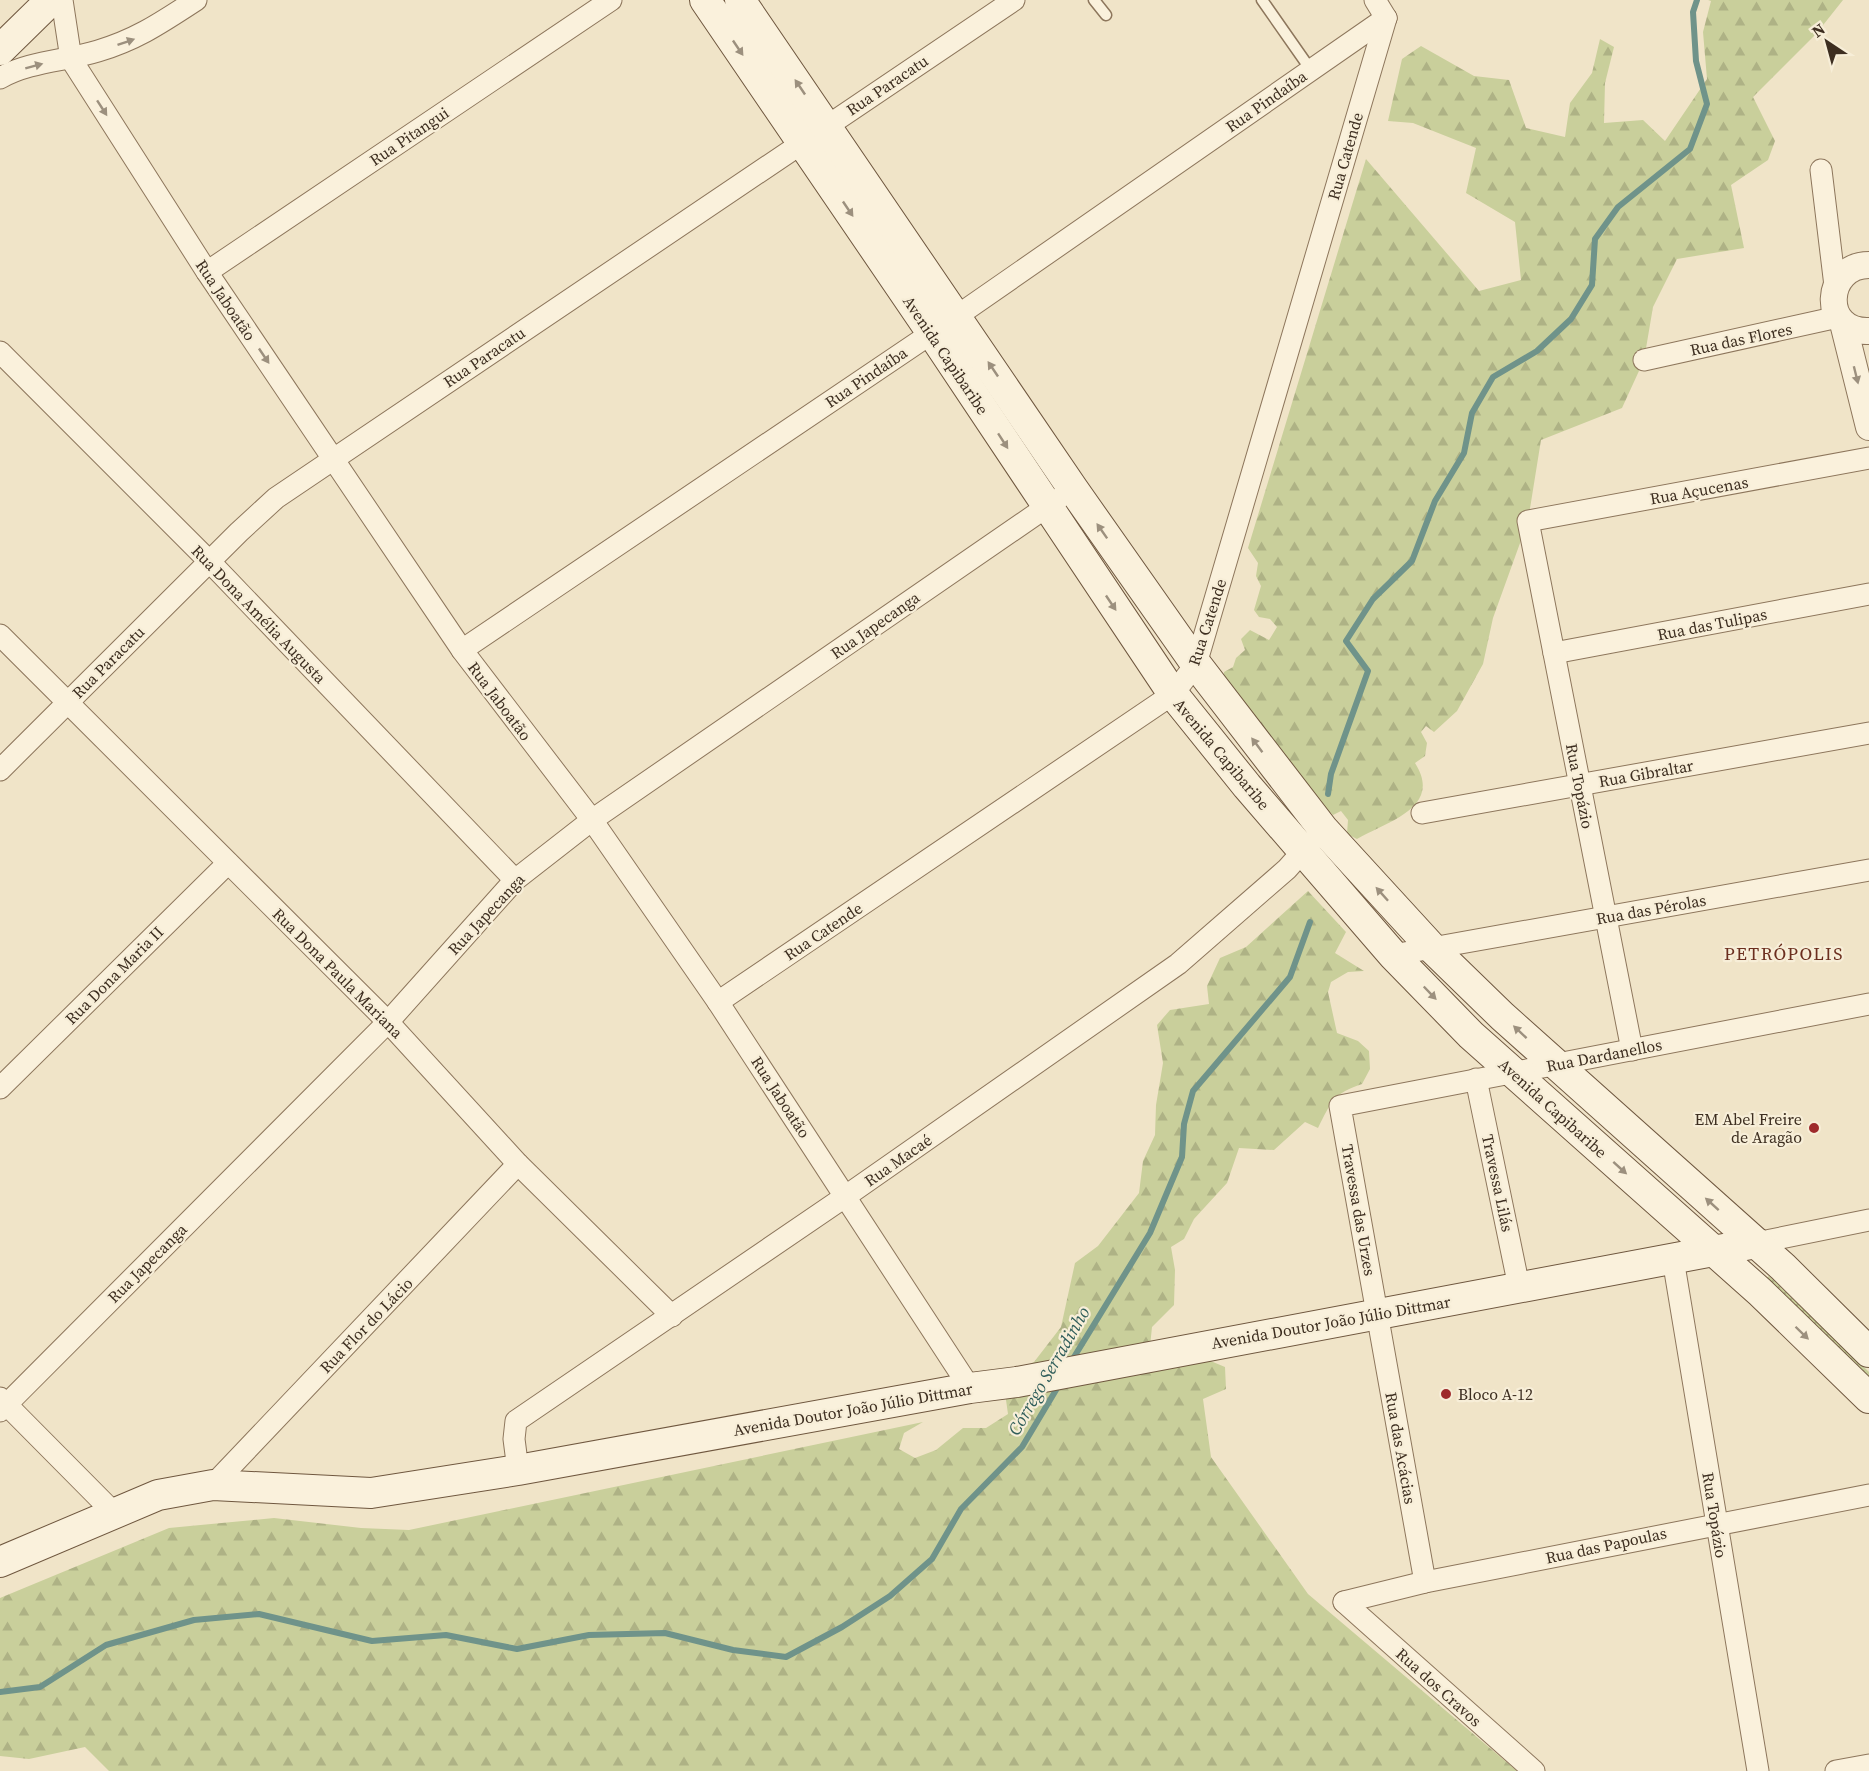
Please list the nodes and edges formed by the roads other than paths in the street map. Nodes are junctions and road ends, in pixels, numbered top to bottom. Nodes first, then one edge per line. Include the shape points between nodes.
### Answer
1 (51, 0) edge
2 (62, 0) edge
3 (196, 0) edge
4 (611, 0) edge
5 (705, 0) edge
6 (740, 0) edge
7 (1014, 0) edge
8 (1094, 0) edge
9 (1262, 0) edge
10 (1375, 0) edge
11 (1106, 15) dead end
12 (1386, 18) junction
13 (0, 50) edge
14 (70, 59) junction
15 (1311, 70) junction
16 (0, 78) edge
17 (827, 126) junction
18 (802, 143) junction
19 (1821, 170) dead end
20 (1868, 264) edge
21 (207, 272) junction
22 (1835, 286) junction
23 (957, 316) junction
24 (1841, 320) junction
25 (1869, 331) edge
26 (932, 333) junction
27 (0, 351) edge
28 (1644, 360) dead end
29 (1869, 427) edge
30 (1869, 458) edge
31 (333, 459) junction
32 (1073, 489) junction
33 (1046, 507) junction
34 (1528, 521) joint
35 (209, 561) junction
36 (1869, 594) edge
37 (0, 634) edge
38 (462, 650) junction
39 (1554, 653) junction
40 (1196, 664) junction
41 (1173, 694) junction
42 (68, 702) junction
43 (1869, 733) edge
44 (0, 770) edge
45 (1580, 785) junction
46 (1422, 813) dead end
47 (592, 820) junction
48 (1314, 840) junction
49 (228, 863) junction
50 (1869, 870) edge
51 (515, 880) junction
52 (1606, 917) junction
53 (1433, 949) junction
54 (1394, 954) junction
55 (718, 1002) junction
56 (1869, 1005) edge
57 (388, 1022) junction
58 (1632, 1050) junction
59 (1555, 1065) junction
60 (1513, 1073) junction
61 (1476, 1079) junction
62 (0, 1088) edge
63 (1340, 1106) joint
64 (518, 1164) junction
65 (846, 1196) junction
66 (1869, 1220) edge
67 (1756, 1243) junction
68 (1713, 1251) junction
69 (1673, 1259) junction
70 (1519, 1287) junction
71 (1377, 1314) junction
72 (672, 1316) junction
73 (1869, 1352) edge
74 (970, 1388) junction
75 (1869, 1398) edge
76 (2, 1404) edge
77 (518, 1470) junction
78 (213, 1485) junction
79 (1869, 1495) edge
80 (113, 1512) junction
81 (1716, 1523) junction
82 (0, 1562) edge
83 (1425, 1582) junction
84 (1344, 1602) joint
85 (1869, 1765) edge
86 (1534, 1771) edge
87 (1758, 1771) edge
88 (1836, 1771) edge

1 - 13 main road
2 - 14 street, Rua Jaboatão
14 -> 3 street via 141,37
4 - 21 street, Rua Pitangui
5 -> 18 main road, Avenida Capibaribe
17 -> 6 main road, Avenida Capibaribe
7 - 17 street, Rua Paracatu
8 - 11 lane
9 - 15 lane
10 - 12 street
12 - 15 street, Rua Pindaíba
12 - 40 street, Rua Catende
16 -> 14 street via 37,64
14 -> 21 street, Rua Jaboatão
15 - 23 street, Rua Pindaíba
17 - 18 street, Rua Paracatu
17 - 23 main road, Avenida Capibaribe
18 -> 26 main road, Avenida Capibaribe
18 - 31 street, Rua Paracatu
19 - 22 street
20 - 22 street via 1847,271
21 -> 31 street, Rua Jaboatão
22 - 24 street via 1833,302
23 - 26 street, Rua Pindaíba
32 -> 23 main road, Avenida Capibaribe
24 - 25 street via 1859,332
24 - 28 street, Rua das Flores
24 -> 29 street
26 -> 33 main road, Avenida Capibaribe
26 - 38 street, Rua Pindaíba
27 - 35 street, Rua Dona Amélia Augusta
30 - 34 street, Rua Açucenas
31 - 35 street, Rua Paracatu via 276,498
31 - 38 street, Rua Jaboatão
32 - 33 street, Rua Japecanga
40 -> 32 main road, Avenida Capibaribe
33 -> 41 main road, Avenida Capibaribe
33 - 47 street, Rua Japecanga
34 - 39 street, Rua Topázio
35 - 42 street, Rua Paracatu
35 - 51 street, Rua Dona Amélia Augusta
36 - 39 street, Rua das Tulipas
37 - 42 street, Rua Dona Paula Mariana
38 - 47 street, Rua Jaboatão
39 - 45 street, Rua Topázio
40 - 41 street, Rua Catende
48 -> 40 main road, Avenida Capibaribe
41 - 48 main road, Avenida Capibaribe via 1247,786
41 - 55 street, Rua Catende
42 - 44 street, Rua Paracatu
42 - 49 street, Rua Dona Paula Mariana
43 - 45 street, Rua Gibraltar
45 - 46 street, Rua Gibraltar
45 - 52 street, Rua Topázio
47 - 51 street, Rua Japecanga
47 - 55 street, Rua Jaboatão
53 -> 48 main road, Avenida Capibaribe
48 - 54 main road, Avenida Capibaribe
48 - 65 street, Rua Macaé via 1178,964
49 - 57 street, Rua Dona Paula Mariana
49 - 62 street, Rua Dona Maria II
50 - 52 street, Rua das Pérolas
51 - 57 street, Rua Japecanga
52 - 53 street, Rua das Pérolas
52 - 58 street, Rua Topázio
53 - 54 street, Rua das Pérolas
59 -> 53 main road, Avenida Capibaribe
54 -> 60 main road, Avenida Capibaribe
55 - 65 street, Rua Jaboatão
56 - 58 street, Rua Dardanellos
57 - 64 street, Rua Dona Paula Mariana
57 - 76 street, Rua Japecanga
58 - 59 street, Rua Dardanellos
59 - 60 street, Rua Dardanellos
67 -> 59 main road, Avenida Capibaribe
60 - 61 street, Rua Dardanellos
60 -> 68 main road, Avenida Capibaribe
61 - 63 street, Rua Dardanellos
61 - 70 street, Travessa Lilás
63 - 71 street, Travessa das Urzes
64 - 72 street, Rua Dona Paula Mariana
64 - 78 street, Rua Flor do Lácio
65 - 72 street, Rua Macaé
65 - 74 street, Rua Jaboatão
66 - 67 street
67 - 68 main road, Avenida Doutor João Júlio Dittmar
67 - 73 main road, Avenida Capibaribe
68 - 69 main road, Avenida Doutor João Júlio Dittmar
68 -> 75 main road, Avenida Capibaribe
69 - 70 main road, Avenida Doutor João Júlio Dittmar
69 - 81 street, Rua Topázio
70 - 71 main road, Avenida Doutor João Júlio Dittmar
71 - 74 main road, Avenida Doutor João Júlio Dittmar
71 - 83 street, Rua das Acácias
72 - 77 street, Rua Macaé via 516,1421
74 - 77 main road, Avenida Doutor João Júlio Dittmar
76 - 80 street
77 - 78 main road, Avenida Doutor João Júlio Dittmar via 371,1493
78 - 80 main road, Avenida Doutor João Júlio Dittmar via 158,1495
79 - 81 street, Rua das Papoulas
80 - 82 main road, Avenida Doutor João Júlio Dittmar
81 - 83 street, Rua das Papoulas
81 - 87 street, Rua Topázio
83 - 84 street, Rua das Papoulas
84 - 86 street, Rua dos Cravos
85 - 88 street

